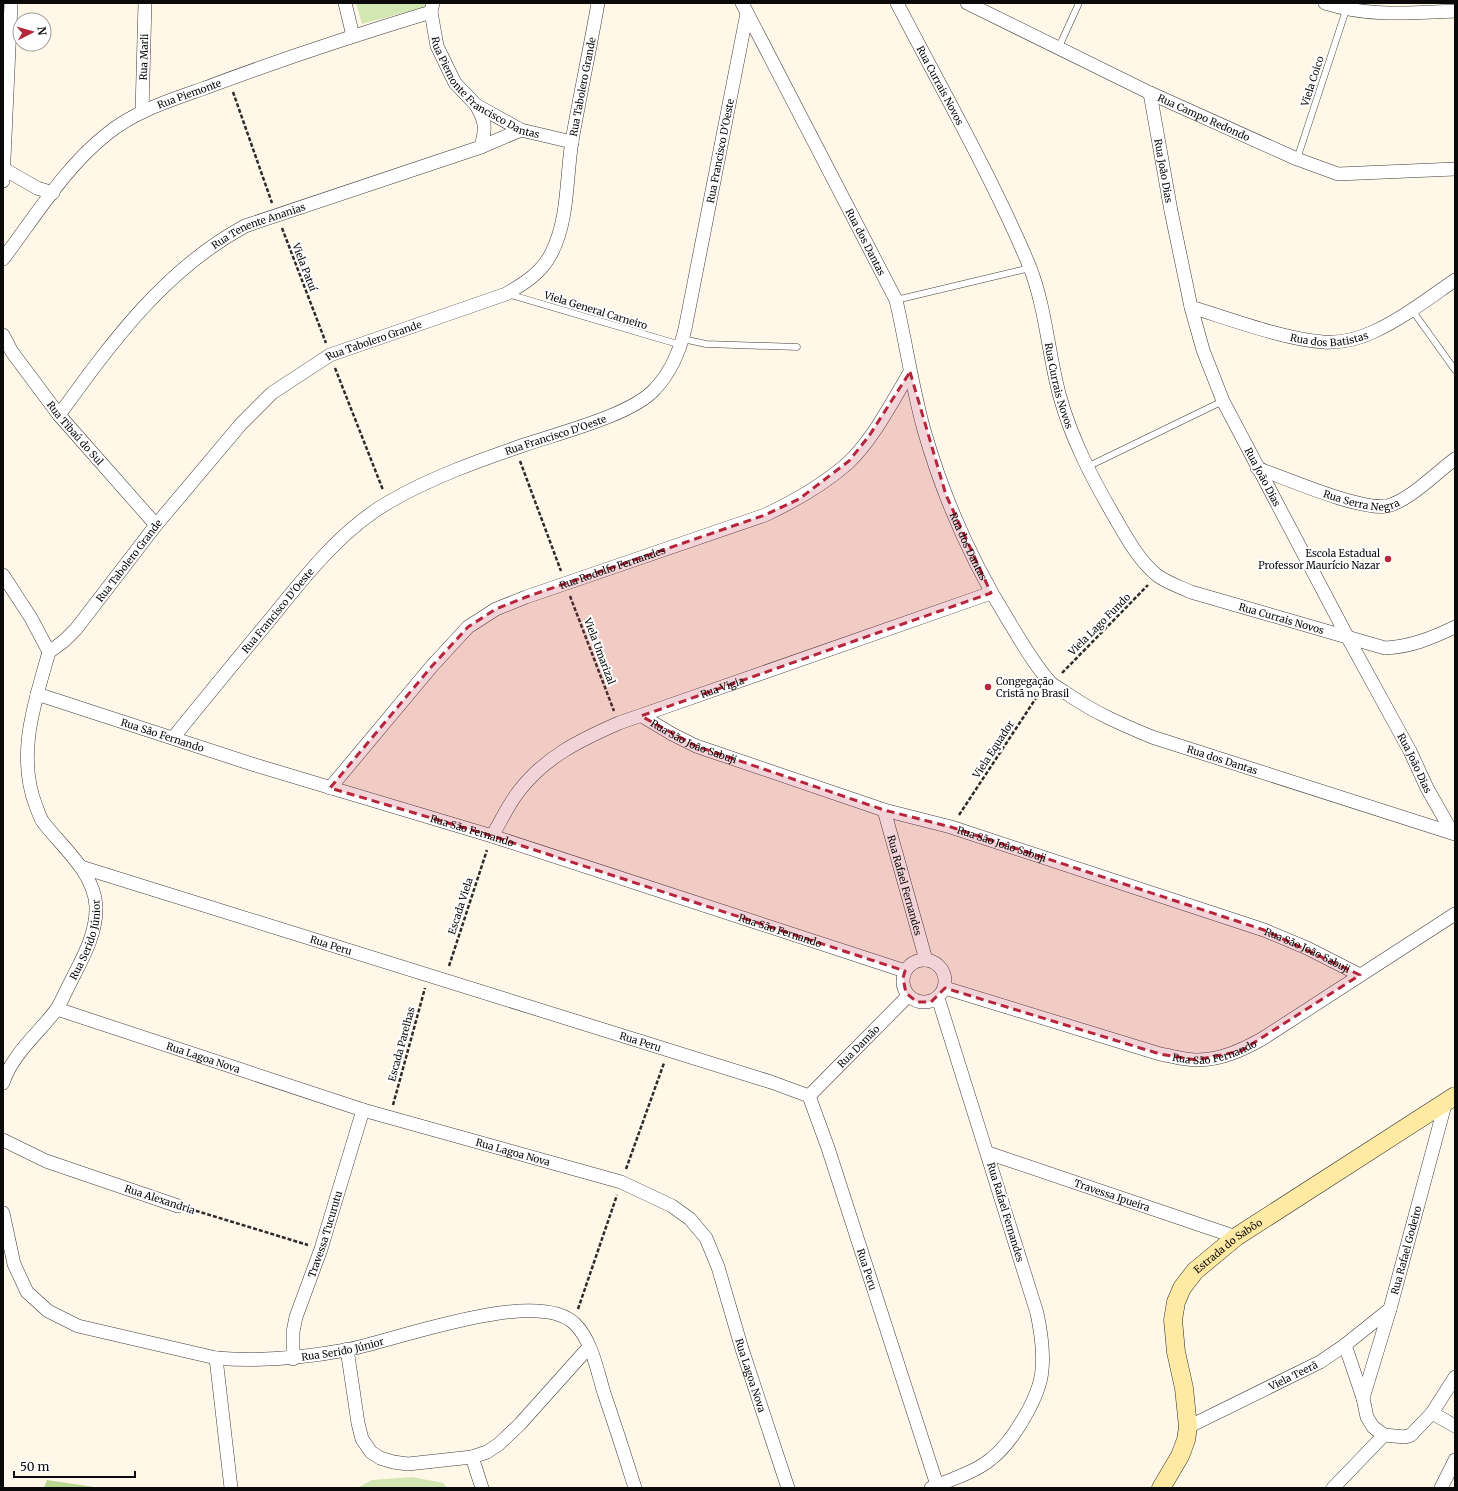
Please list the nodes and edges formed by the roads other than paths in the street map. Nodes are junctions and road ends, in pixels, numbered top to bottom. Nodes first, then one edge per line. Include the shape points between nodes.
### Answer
1 (11, 3) edge
2 (145, 3) edge
3 (345, 3) edge
4 (598, 3) edge
5 (897, 3) edge
6 (967, 3) edge
7 (1079, 3) edge
8 (1325, 3) edge
9 (432, 8) edge
10 (745, 8) edge
11 (1346, 10) junction
12 (1455, 11) edge
13 (353, 36) junction
14 (1058, 49) junction
15 (1150, 93) junction
16 (476, 104) junction
17 (142, 111) junction
18 (521, 130) junction
19 (572, 142) junction
20 (481, 147) junction
21 (1297, 159) junction
22 (1455, 169) edge
23 (4, 175) edge
24 (53, 193) junction
25 (3, 259) edge
26 (1030, 268) junction
27 (1455, 280) edge
28 (506, 294) junction
29 (896, 300) junction
30 (1191, 307) junction
31 (1412, 310) junction
32 (3, 335) edge
33 (682, 342) junction
34 (796, 347) dead end
35 (1455, 370) edge
36 (910, 372) junction
37 (1223, 401) junction
38 (59, 414) junction
39 (1455, 459) edge
40 (1086, 467) junction
41 (1258, 468) junction
42 (156, 525) junction
43 (3, 575) edge
44 (991, 593) junction
45 (1455, 627) edge
46 (1348, 638) junction
47 (49, 652) junction
48 (37, 694) junction
49 (642, 716) junction
50 (173, 738) junction
51 (330, 788) junction
52 (884, 810) junction
53 (1453, 833) edge
54 (492, 836) junction
55 (81, 867) junction
56 (1455, 914) edge
57 (926, 960) junction
58 (905, 971) junction
59 (1360, 975) junction
60 (941, 993) junction
61 (908, 996) junction
62 (57, 1009) junction
63 (3, 1083) edge
64 (808, 1096) junction
65 (1451, 1098) edge
66 (363, 1110) junction
67 (3, 1140) edge
68 (988, 1153) junction
69 (178, 1206) road end
70 (3, 1213) edge
71 (1236, 1237) junction
72 (1390, 1310) junction
73 (1345, 1345) junction
74 (589, 1347) junction
75 (347, 1349) junction
76 (216, 1358) junction
77 (293, 1358) junction
78 (1454, 1380) edge
79 (1363, 1398) junction
80 (1432, 1413) junction
81 (1455, 1426) edge
82 (1188, 1427) junction
83 (1384, 1435) junction
84 (472, 1457) junction
85 (1455, 1460) edge
86 (934, 1487) edge
87 (231, 1488) edge
88 (482, 1488) edge
89 (635, 1488) edge
90 (788, 1488) edge
91 (1160, 1488) edge
92 (1333, 1488) edge
93 (1441, 1488) edge

1 - 23 street
2 - 17 street, Rua Marli
3 - 13 street
4 - 19 street, Rua Tabolero Grande
5 - 26 street, Rua Currais Novos via 1005,210
6 - 14 street, Rua Campo Redondo
7 - 14 lane
8 - 11 street
9 - 13 street, Rua Piemonte
9 - 16 street, Rua Piemonte Francisco Dantas via 437,46 455,83
10 - 29 street, Rua dos Dantas
10 - 33 street, Rua Francisco D'Oeste
11 - 12 street via 1384,14
11 - 21 lane, Viela Coico
13 - 17 street, Rua Piemonte
14 - 15 street, Rua Campo Redondo
15 - 21 street, Rua Campo Redondo
15 - 30 street, Rua João Dias
16 - 18 street, Rua Piemonte Francisco Dantas
16 - 20 street via 484,120 485,134
17 - 24 street, Rua Piemonte via 107,133 78,162
18 - 19 street, Rua Piemonte Francisco Dantas
18 - 20 street, Rua Tenente Ananias
19 - 28 street, Rua Tabolero Grande via 563,216 552,253 543,268
20 - 38 street, Rua Tenente Ananias via 276,214 217,241 184,267 147,303
21 - 22 street, Rua Campo Redondo via 1338,174
23 - 24 street
24 - 25 street, Rua Piemonte
26 - 29 lane
26 - 40 street, Rua Currais Novos via 1059,396
27 - 31 street, Rua dos Batistas
28 - 33 lane, Viela General Carneiro
28 - 42 street, Rua Tabolero Grande via 330,355 272,393 241,424
29 - 36 street, Rua dos Dantas
30 - 31 street, Rua dos Batistas via 1292,336 1324,342 1348,340 1373,332
30 - 37 street, Rua João Dias via 1203,350
31 - 35 lane
32 - 38 street, Rua Tibaú do Sul via 12,352
33 - 34 lane, Viela General Carneiro
33 - 50 street, Rua Francisco D'Oeste via 669,370 655,390 637,404 424,484 388,502 360,522 311,570
36 - 44 street, Rua dos Dantas via 924,430 946,495
36 - 51 street, Rua Rodolfo Fernandes via 849,462 799,499 766,515 496,609 468,628 432,666
37 - 40 lane
37 - 41 street, Rua João Dias
38 - 42 street, Rua Tibaú do Sul
39 - 41 street, Rua Serra Negra via 1414,492 1387,506 1365,505
40 - 46 street, Rua Currais Novos via 1128,540 1158,575 1191,592
41 - 46 street, Rua João Dias
42 - 47 street, Rua Tabolero Grande via 76,628
43 - 47 street
44 - 49 street, Rua Vigia
44 - 53 street, Rua dos Dantas via 1027,650 1052,683 1112,720 1152,737
45 - 46 street, Rua Currais Novos via 1430,639 1402,647 1385,648
46 - 53 street, Rua João Dias
47 - 48 street, Rua Serido Júnior
48 - 50 street, Rua São Fernando
48 - 55 street, Rua Serido Júnior via 27,741 28,770 33,797 42,821
49 - 52 street, Rua São João Sabuji via 696,746
49 - 54 street, Rua Vigia via 618,723 561,751 519,791
50 - 51 street, Rua São Fernando
51 - 54 street, Rua São Fernando
52 - 57 street, Rua Rafael Fernandes
52 - 59 street, Rua São João Sabuji via 951,827 1264,930
54 - 58 street, Rua São Fernando
55 - 62 street, Rua Serido Júnior via 96,905 94,928 86,952
55 - 64 street, Rua Peru via 771,1082
56 - 59 street, Rua São Fernando
57 - 58 street via 914,962
57 - 60 street via 932,961 942,970 946,982
58 - 61 street via 903,986
59 - 60 street, Rua São Fernando via 1241,1051 1196,1060 1160,1054
60 - 61 street via 924,1003
60 - 68 street, Rua Rafael Fernandes
61 - 64 street, Rua Damão
62 - 63 street, Rua Serido Júnior via 18,1056
62 - 66 street, Rua Lagoa Nova
64 - 86 street, Rua Peru via 828,1148
65 - 71 street, Estrada do Sabôo
65 - 72 street, Rua Rafael Godeiro
66 - 77 street, Travessa Tucurutu via 321,1249 296,1316
66 - 90 street, Rua Lagoa Nova via 621,1182 652,1196 690,1219 706,1238 718,1268
67 - 69 street, Rua Alexandria via 46,1160
68 - 71 street, Travessa Ipueira
68 - 86 street, Rua Rafael Fernandes via 1037,1313 1043,1347 1042,1372 1020,1426 1006,1446 991,1460 970,1472
70 - 76 street, Rua Serido Júnior via 17,1271 27,1292 48,1311 78,1326
71 - 82 street, Estrada do Sabôo via 1195,1271 1182,1288 1176,1302 1173,1320 1176,1352 1184,1388
72 - 73 street, Viela Teerã
72 - 79 street, Rua Rafael Godeiro
73 - 79 street
73 - 82 street, Viela Teerã via 1320,1362
74 - 75 street, Rua Serido Júnior via 574,1323 558,1314 540,1310 512,1310 482,1315
74 - 84 street via 499,1444 487,1452
74 - 89 street, Rua Serido Júnior
75 - 77 street, Rua Serido Júnior
75 - 84 street via 358,1423 362,1439 371,1452 380,1458 408,1464
76 - 77 street, Rua Serido Júnior
76 - 87 street
78 - 80 street
79 - 83 street via 1367,1418 1373,1427
80 - 81 street
80 - 83 street via 1412,1435
82 - 91 street, Estrada do Sabôo via 1180,1456
83 - 92 street
84 - 88 street
85 - 93 street

